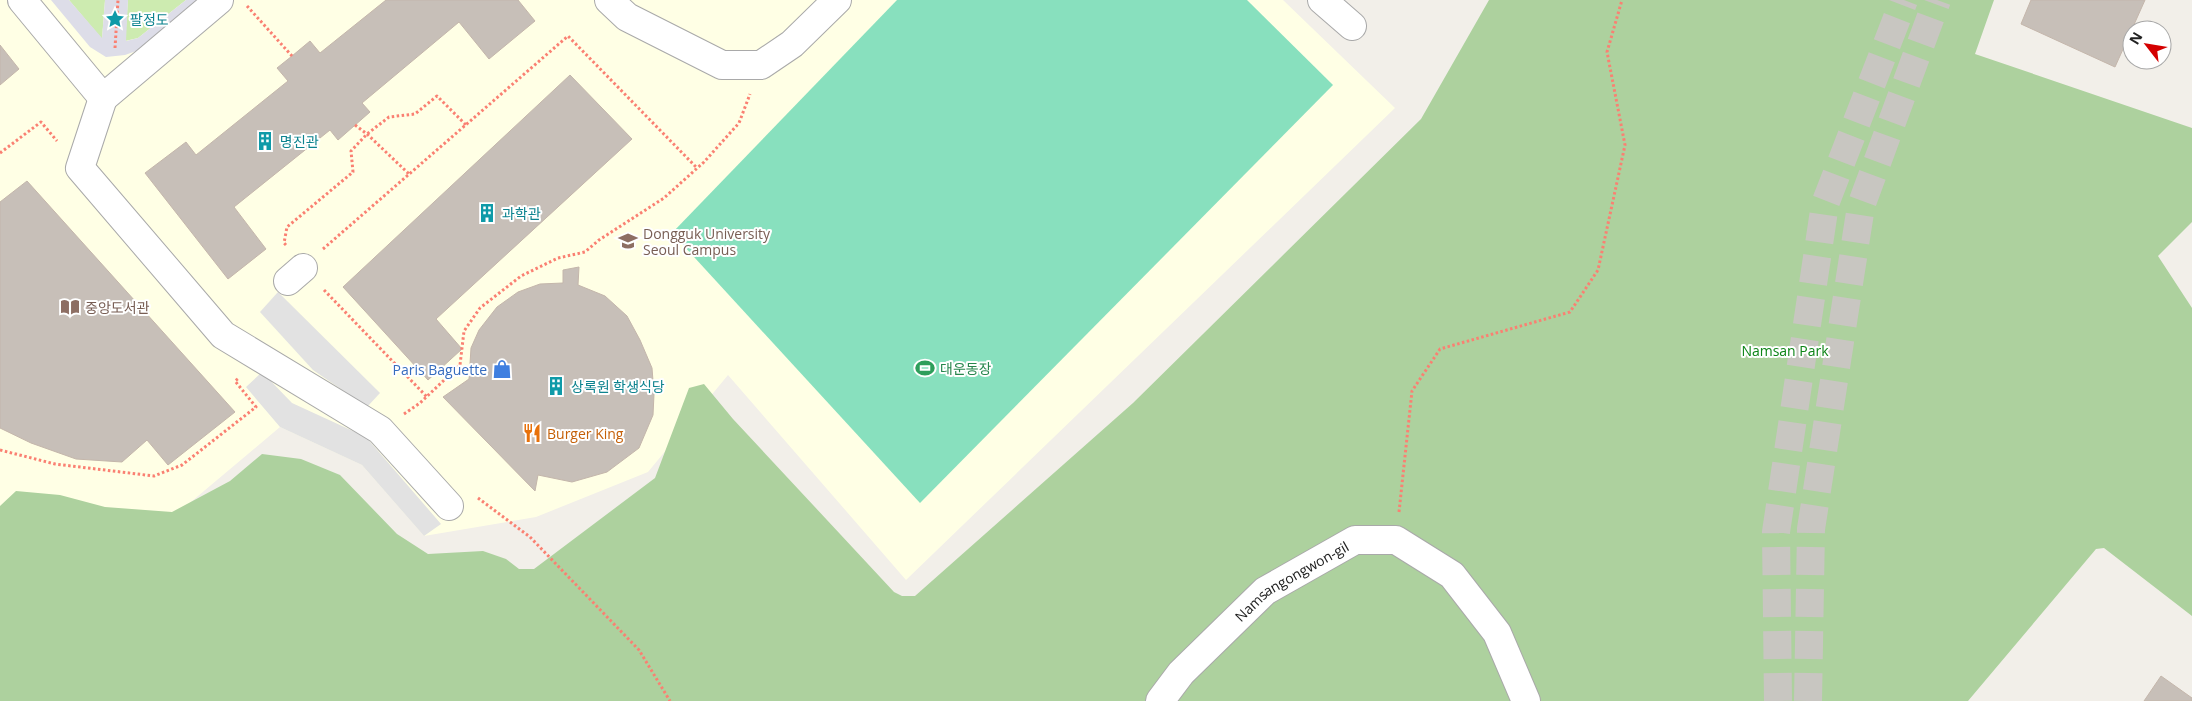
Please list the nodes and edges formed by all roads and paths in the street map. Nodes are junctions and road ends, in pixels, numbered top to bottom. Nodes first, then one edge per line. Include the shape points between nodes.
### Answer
1 (22, 0) edge
2 (118, 0) edge
3 (219, 0) edge
4 (609, 0) edge
5 (837, 0) edge
6 (1322, 0) edge
7 (1622, 0) edge
8 (247, 6) dead end
9 (1352, 26) dead end
10 (292, 56) dead end
11 (761, 65) junction
12 (131, 74) junction
13 (103, 98) junction
14 (355, 125) dead end
15 (466, 125) junction
16 (367, 134) junction
17 (0, 153) edge
18 (80, 168) junction
19 (697, 168) junction
20 (409, 174) junction
21 (295, 274) junction
22 (427, 397) junction
23 (256, 407) dead end
24 (380, 430) junction
25 (0, 450) edge
26 (461, 500) joint
27 (1396, 540) junction
28 (670, 701) edge
29 (1160, 701) edge
30 (1526, 701) edge

1 - 13 street
2 - 12 path via 114,56
3 - 12 street
4 - 11 street via 627,17 722,65
5 - 11 street via 792,44
6 - 9 street
7 - 27 path via 1607,52 1625,145 1598,270 1570,312 1440,349 1412,391
8 - 10 path
11 - 19 path via 740,122
12 - 13 street
13 - 18 street
14 - 16 path
15 - 16 path via 437,96 415,114 389,117
15 - 19 path via 568,36
15 - 20 path
16 - 20 path
16 - 21 path via 351,151 353,172 287,227 284,243
17 - 18 path via 41,122
18 - 24 street via 223,335
19 - 22 path via 664,198 585,252 558,258 522,276 480,308 464,331 460,365
20 - 21 path
21 - 22 path
22 - 24 path
23 - 25 path via 182,465 154,476 55,464
24 - 26 street
26 - 28 path via 530,537 640,650
27 - 29 street, Namsangongwon-gil via 1355,540 1265,591 1181,673
27 - 30 street via 1452,575 1497,632

